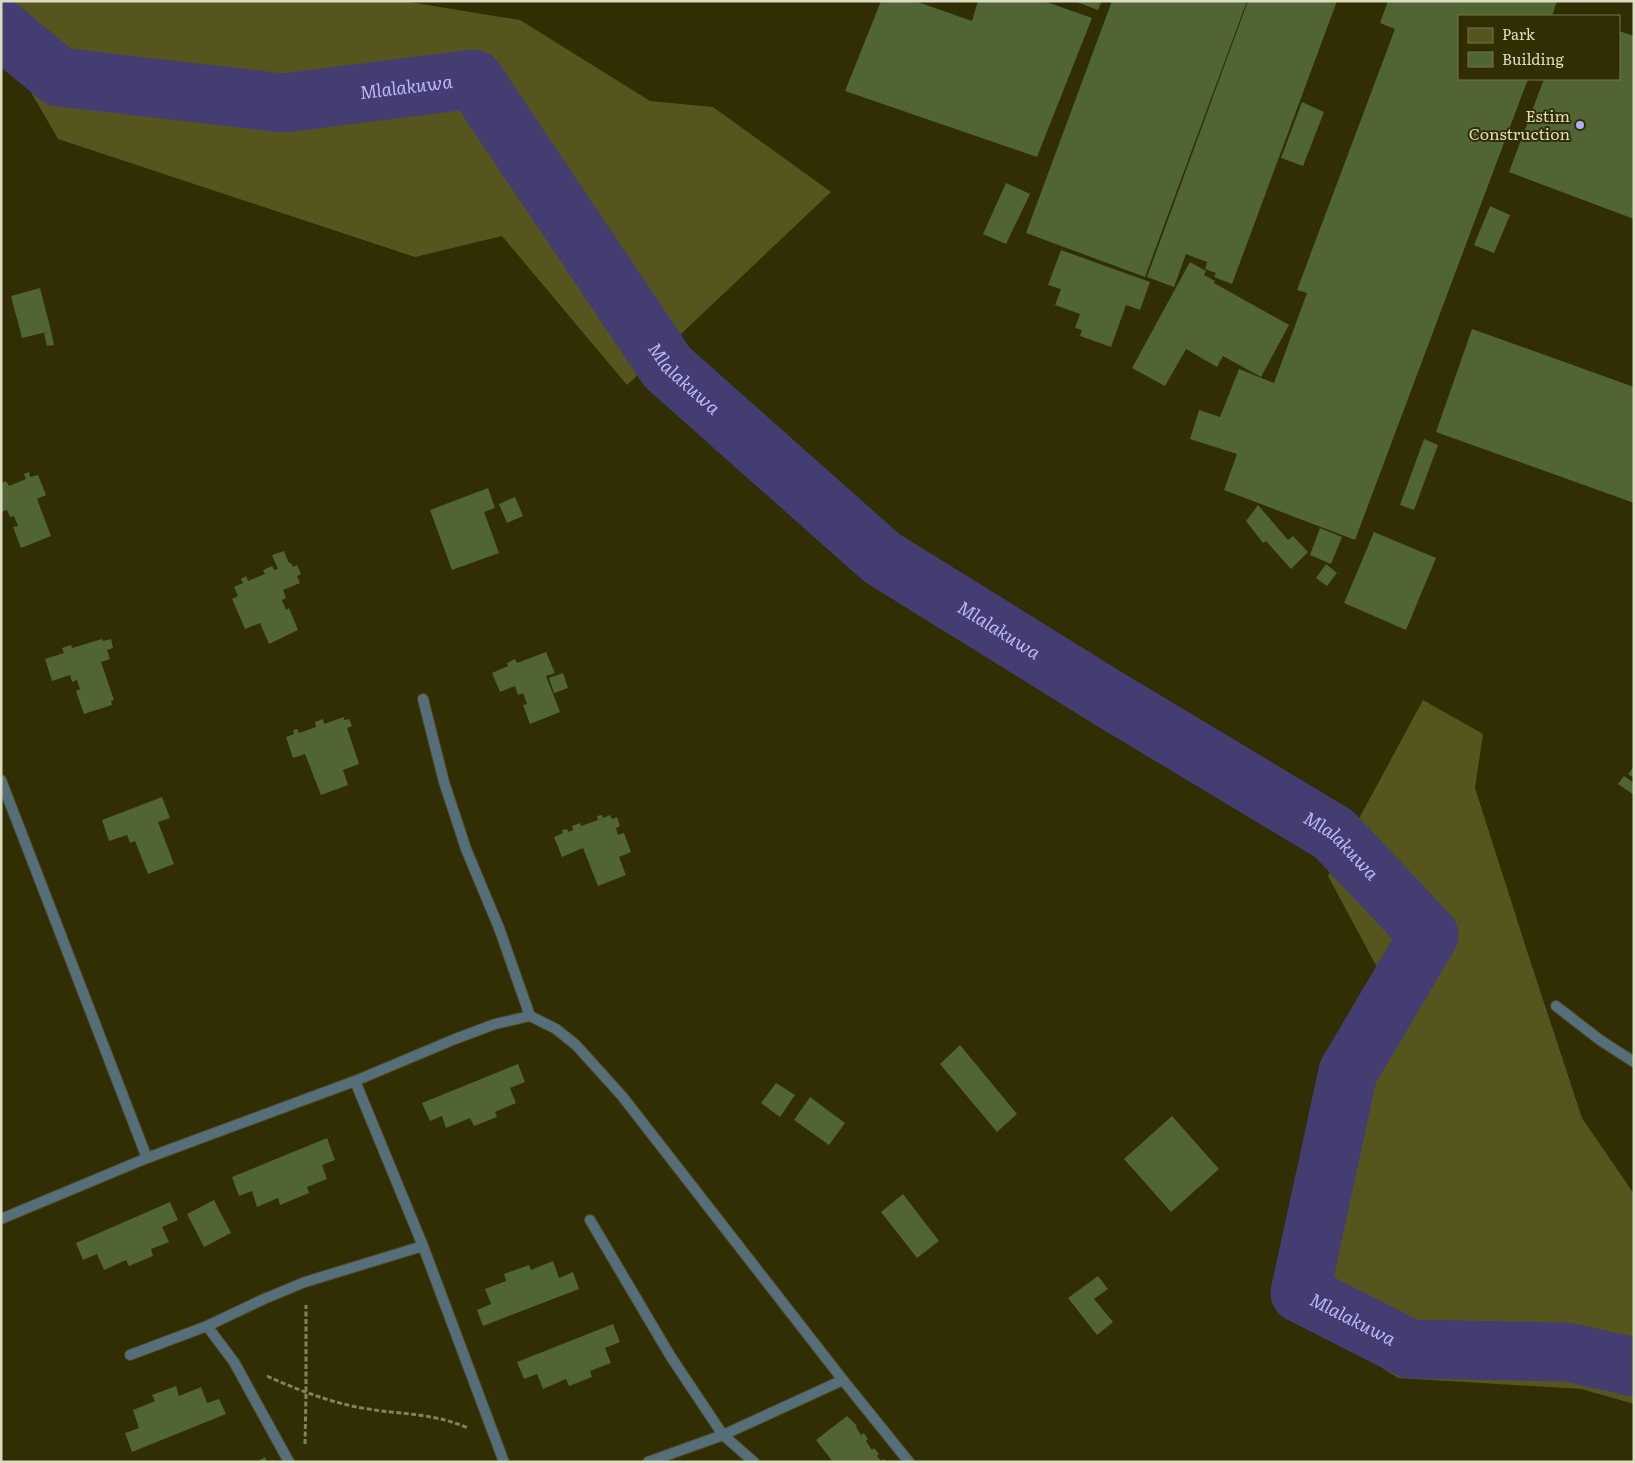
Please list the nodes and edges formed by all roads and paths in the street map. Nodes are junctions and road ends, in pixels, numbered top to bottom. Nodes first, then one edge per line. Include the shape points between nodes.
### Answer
1 (423, 699) dead end
2 (1, 780) edge
3 (1556, 1006) dead end
4 (530, 1016) junction
5 (1634, 1062) edge
6 (355, 1081) junction
7 (147, 1158) junction
8 (1, 1220) edge
9 (590, 1220) dead end
10 (423, 1246) junction
11 (305, 1282) junction
12 (207, 1326) junction
13 (130, 1355) dead end
14 (234, 1362) junction
15 (843, 1380) junction
16 (306, 1394) junction
17 (722, 1435) junction
18 (496, 1441) junction
19 (305, 1452) dead end
20 (289, 1462) edge
21 (504, 1462) edge
22 (648, 1462) edge
23 (754, 1462) edge
24 (909, 1462) edge

1 - 4 lane via 444,782 466,849 499,928
2 - 7 lane
3 - 5 lane
4 - 6 lane via 495,1024
4 - 15 lane via 556,1029 576,1045 622,1096
6 - 7 lane
6 - 10 lane
7 - 8 lane
9 - 17 lane via 671,1357
10 - 11 lane
10 - 18 lane
11 - 12 lane
11 - 16 path
12 - 13 lane
12 - 14 lane
14 - 16 path
14 - 20 lane
15 - 17 lane
15 - 24 lane
16 - 18 path via 362,1408 427,1415 458,1424
16 - 19 path
17 - 22 lane
17 - 23 lane
18 - 21 lane

